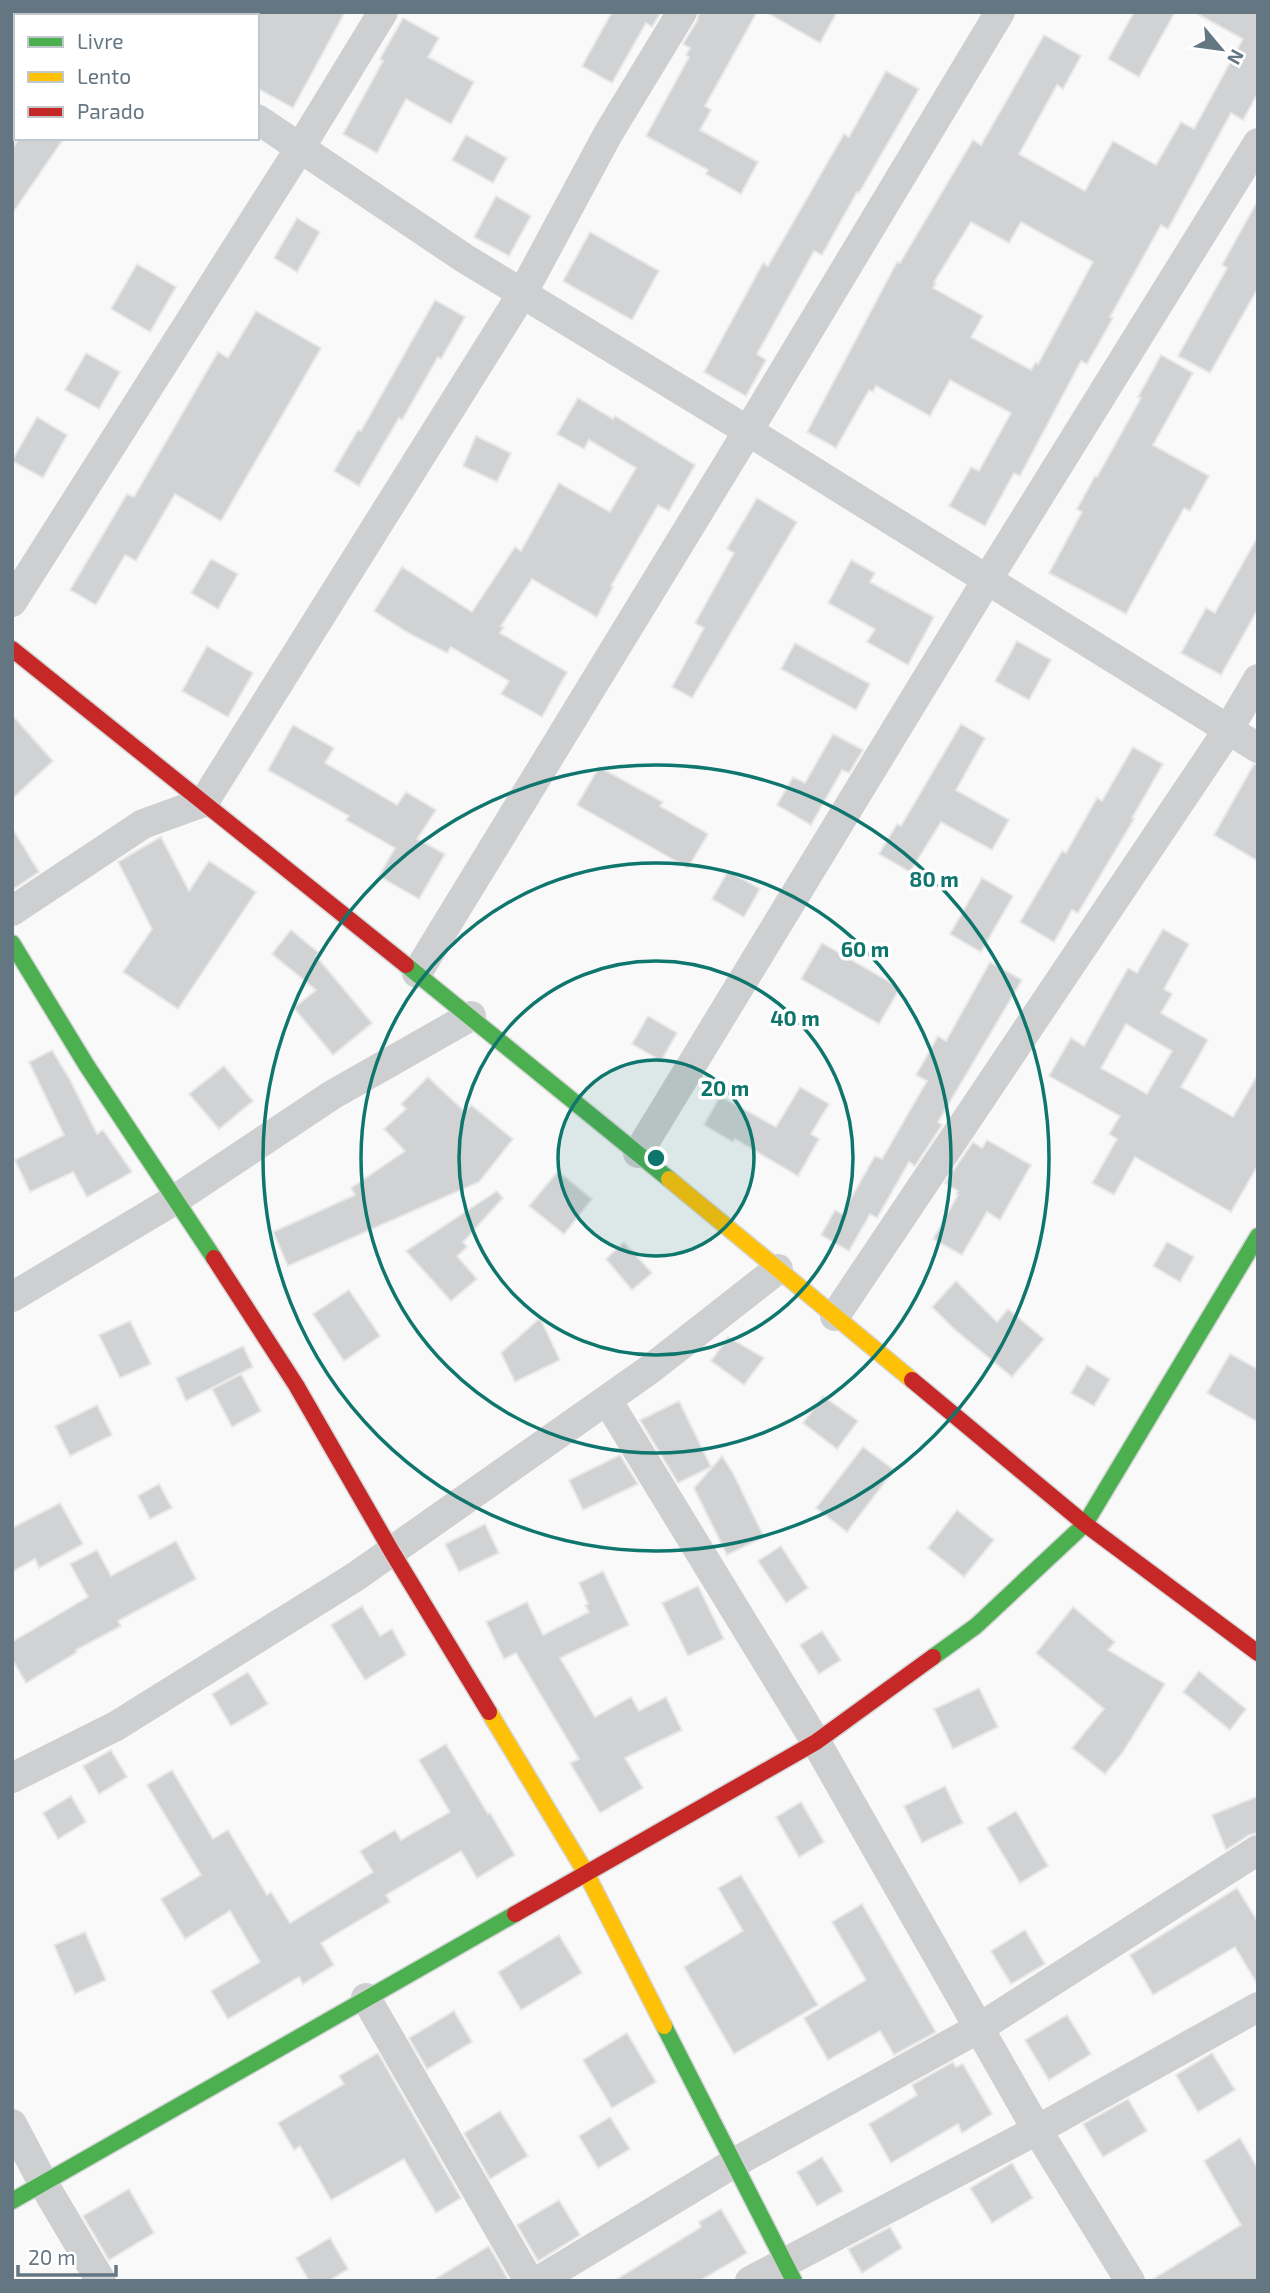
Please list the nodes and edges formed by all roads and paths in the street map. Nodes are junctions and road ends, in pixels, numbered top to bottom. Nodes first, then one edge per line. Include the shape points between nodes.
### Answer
1 (383, 12) edge
2 (682, 12) edge
3 (1000, 12) edge
4 (259, 120) edge
5 (1258, 143) edge
6 (300, 148) junction
7 (522, 294) junction
8 (748, 430) junction
9 (987, 580) junction
10 (12, 602) edge
11 (12, 649) edge
12 (1258, 679) edge
13 (1228, 730) junction
14 (1258, 748) edge
15 (204, 802) junction
16 (12, 911) edge
17 (12, 943) edge
18 (417, 973) junction
19 (471, 1016) junction
20 (638, 1153) junction
21 (176, 1199) junction
22 (1258, 1236) edge
23 (778, 1269) junction
24 (12, 1297) edge
25 (835, 1316) junction
26 (607, 1399) junction
27 (1085, 1524) junction
28 (392, 1552) junction
29 (1258, 1653) edge
30 (816, 1742) junction
31 (12, 1778) edge
32 (1258, 1850) edge
33 (586, 1873) junction
34 (366, 1998) junction
35 (1258, 2007) edge
36 (979, 2028) junction
37 (12, 2124) edge
38 (1037, 2130) junction
39 (734, 2164) junction
40 (43, 2183) junction
41 (12, 2200) edge
42 (789, 2271) edge
43 (101, 2281) edge
44 (528, 2281) edge
45 (538, 2281) edge
46 (750, 2281) edge
47 (1130, 2281) edge

1 - 6 street
2 - 7 street via 608,134
3 - 8 street
4 - 6 street
5 - 9 street
6 - 7 street
6 - 10 street
7 - 8 street
7 - 15 street
8 - 9 street
8 - 18 street
9 - 13 street
9 - 20 street
11 - 15 street
12 - 13 street
13 - 14 street
13 - 25 street
15 - 16 street via 143,824
15 - 18 street
17 - 21 street
18 - 19 street
19 - 20 street
19 - 21 street via 332,1095
20 - 23 street
21 - 24 street
21 - 28 street via 296,1385
22 - 27 street
23 - 25 street
23 - 26 street
25 - 27 street
26 - 28 street
26 - 30 street
27 - 29 street
27 - 30 street via 976,1626
28 - 31 street via 116,1726
28 - 33 street
30 - 33 street
30 - 36 street
32 - 36 street
33 - 34 street
33 - 39 street
34 - 40 street
34 - 44 street
35 - 38 street
36 - 38 street
36 - 39 street
37 - 40 street
38 - 42 street
38 - 47 street
39 - 42 street
39 - 45 street
40 - 41 street
40 - 43 street
42 - 46 street

